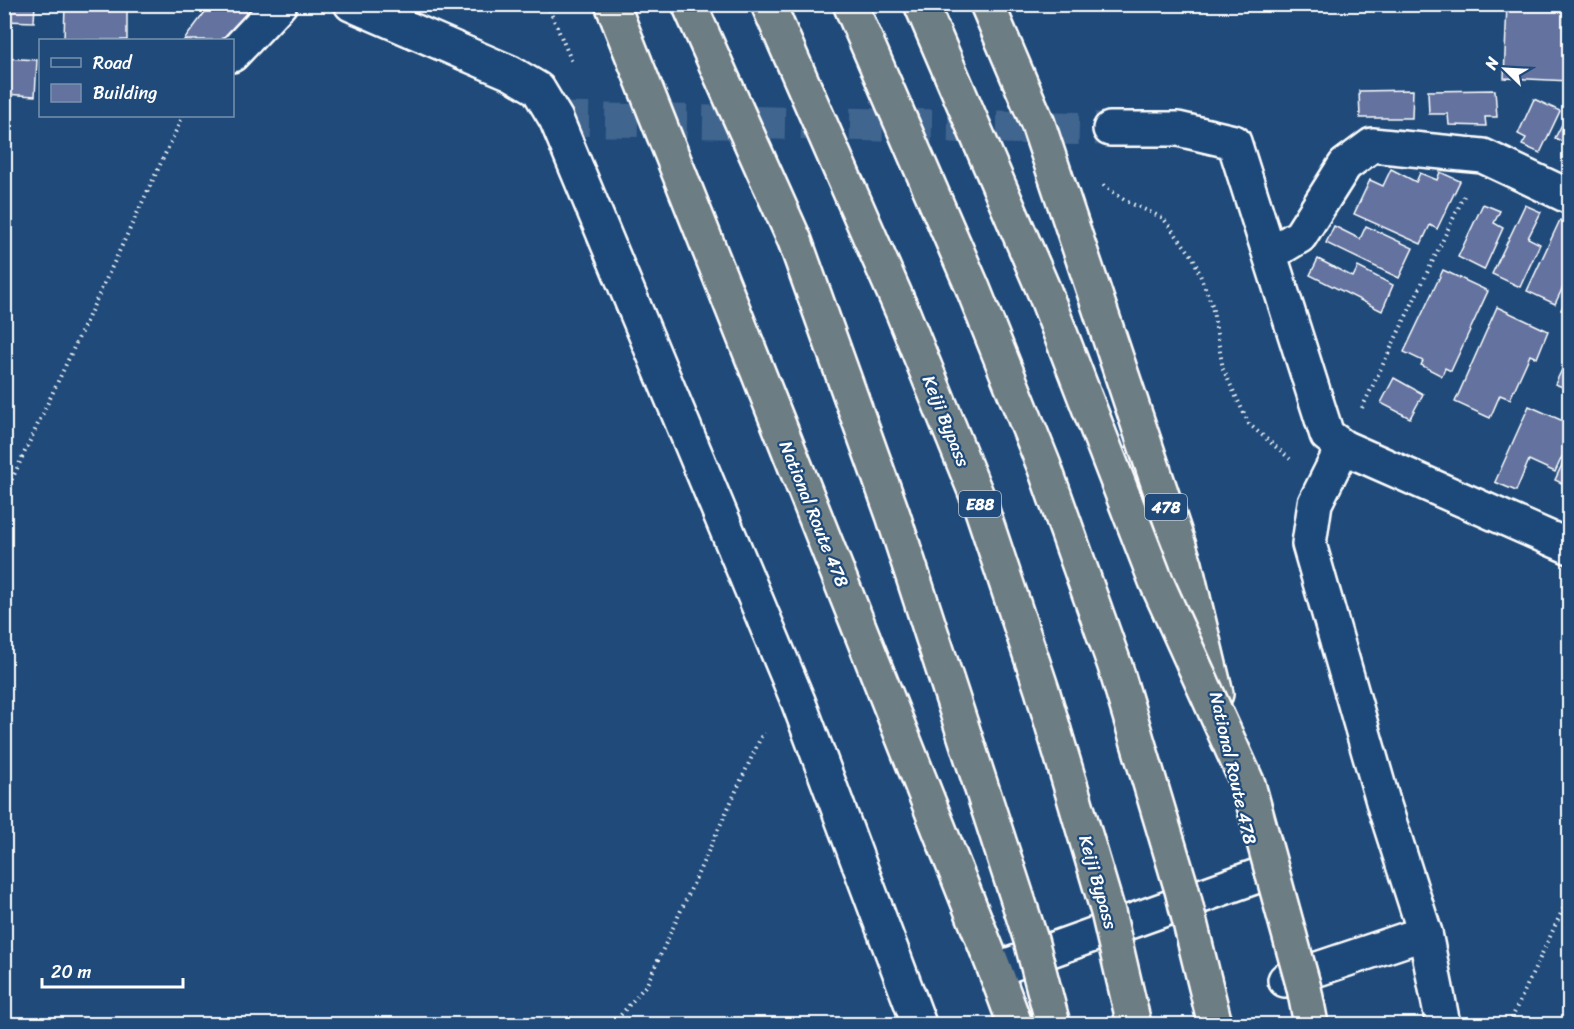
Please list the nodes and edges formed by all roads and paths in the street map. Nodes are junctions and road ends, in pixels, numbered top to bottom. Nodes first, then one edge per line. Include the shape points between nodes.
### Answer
1 (280, 4) edge
2 (351, 4) edge
3 (612, 4) edge
4 (689, 4) edge
5 (768, 4) edge
6 (849, 4) edge
7 (921, 4) edge
8 (987, 4) edge
9 (234, 53) edge
10 (183, 117) edge
11 (1110, 129) tunnel mouth
12 (1483, 156) junction
13 (1099, 182) dead end
14 (1569, 197) edge
15 (1270, 254) junction
16 (1343, 447) junction
17 (1291, 460) dead end
18 (4, 496) edge
19 (1569, 547) edge
20 (798, 701) junction
21 (1257, 876) junction
22 (1569, 894) edge
23 (1425, 933) junction
24 (995, 970) junction
25 (1286, 980) junction
26 (613, 1024) edge
27 (919, 1024) edge
28 (1015, 1024) edge
29 (1053, 1024) edge
30 (1134, 1024) edge
31 (1215, 1024) edge
32 (1295, 1024) edge
33 (1311, 1024) edge
34 (1443, 1024) edge
35 (1509, 1024) edge

1 - 9 street
2 - 20 street via 511,73 538,89 556,119
3 - 24 highway, National Route 478
4 - 29 highway, bridge via 795,242 890,504 1031,940
5 - 30 highway, Keiji Bypass / E88, bridge via 903,313 979,501 1042,690 1108,912
6 - 31 highway, bridge via 972,286 1044,466 1118,677 1182,890
7 - 33 highway, bridge via 1044,291 1156,581 1248,784
8 - 21 highway, National Route 478 / 478 via 1038,124 1185,564
10 - 18 path
11 - 15 street via 1178,129 1234,142
12 - 14 street
12 - 15 street via 1372,145 1345,165 1300,236
12 - 16 path
13 - 17 path via 1126,201 1163,218 1193,256 1212,306 1223,369 1249,424
15 - 16 street via 1327,435
16 - 19 street
16 - 23 street via 1315,503 1309,544
20 - 26 path via 761,737 647,984
20 - 27 street
21 - 24 street
21 - 25 highway, National Route 478 / 478
22 - 35 path
23 - 25 street
23 - 34 street
24 - 28 highway, National Route 478
25 - 32 highway, National Route 478 / 478

